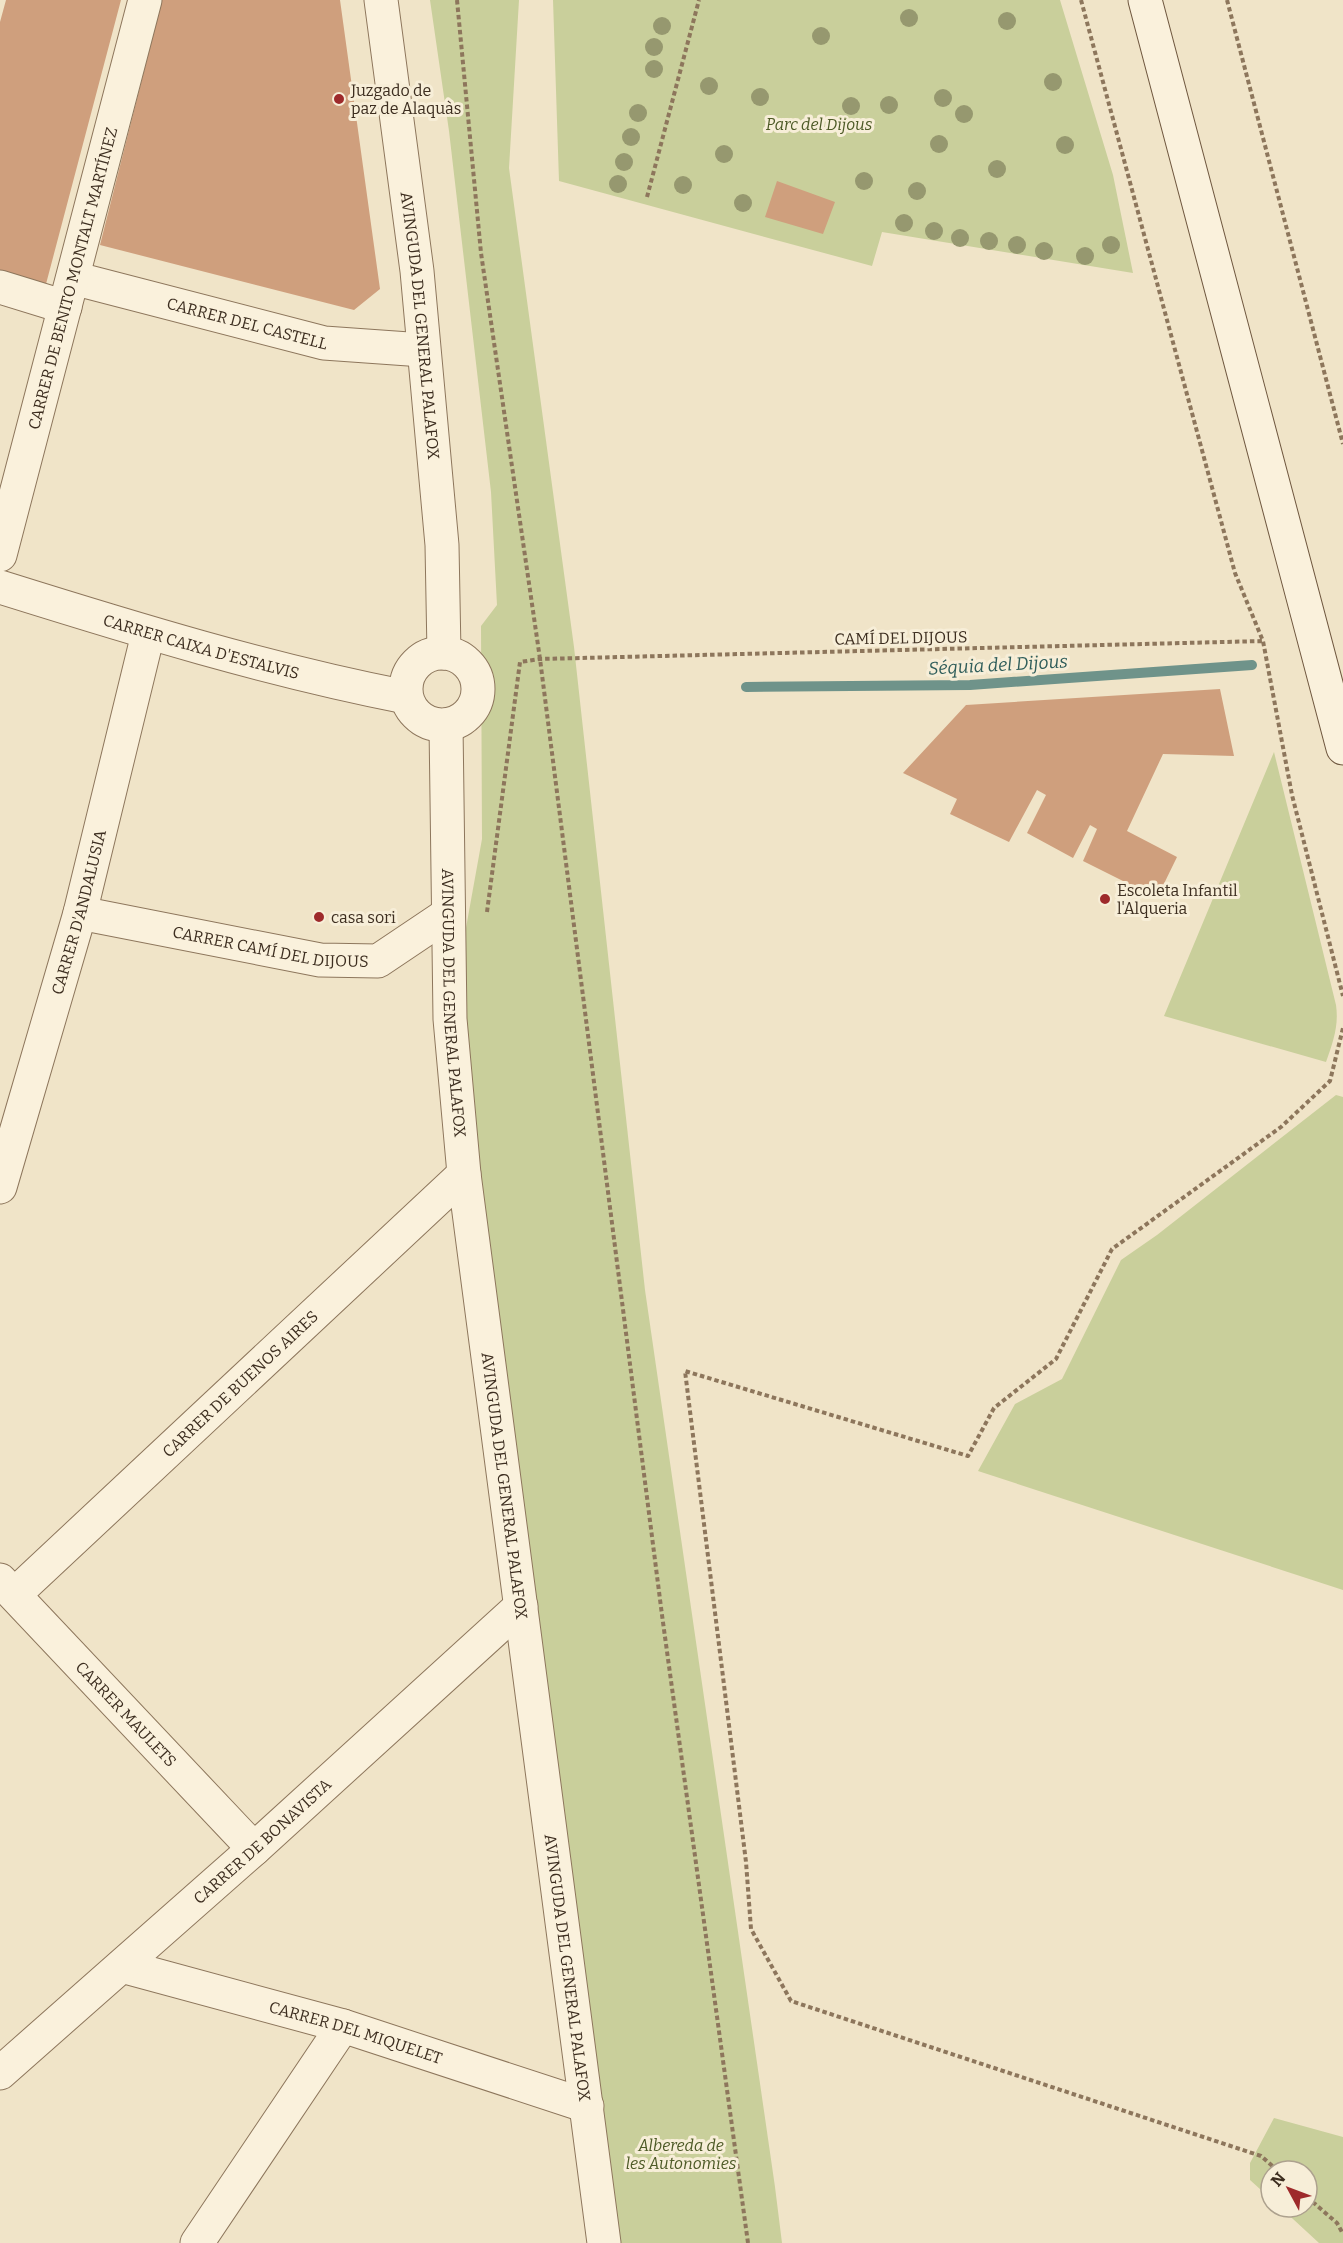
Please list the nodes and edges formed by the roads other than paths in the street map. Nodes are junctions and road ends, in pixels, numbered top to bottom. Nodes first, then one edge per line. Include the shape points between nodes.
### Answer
1 (145, 0) edge
2 (381, 0) edge
3 (1145, 0) edge
4 (0, 287) edge
5 (69, 292) junction
6 (423, 350) junction
7 (0, 555) edge
8 (0, 587) edge
9 (148, 634) junction
10 (444, 653) junction
11 (406, 697) junction
12 (446, 725) junction
13 (1343, 748) edge
14 (80, 913) junction
15 (448, 914) junction
16 (464, 1174) junction
17 (0, 1187) edge
18 (7, 1587) edge
19 (521, 1606) junction
20 (254, 1849) junction
21 (122, 1966) junction
22 (343, 2026) junction
23 (0, 2073) edge
24 (587, 2106) junction
25 (197, 2243) edge
26 (604, 2243) edge

1 - 5 street, CARRER DE BENITO MONTALT MARTÍNEZ
2 - 6 street, AVINGUDA DEL GENERAL PALAFOX via 417,271
3 - 13 street
4 - 5 street, CARRER DEL CASTELL
5 - 6 street, CARRER DEL CASTELL via 324,343
5 - 7 street, CARRER DE BENITO MONTALT MARTÍNEZ
6 - 10 street, AVINGUDA DEL GENERAL PALAFOX via 442,545
8 - 9 street, CARRER CAIXA D'ESTALVIS
9 - 11 street, CARRER CAIXA D'ESTALVIS
9 - 14 street, CARRER D'ANDALUSIA
10 - 11 street via 428,655 414,665 406,680
10 - 12 street via 470,666 478,683 471,711
11 - 12 street via 420,719
12 - 15 street, AVINGUDA DEL GENERAL PALAFOX
14 - 15 street, CARRER CAMÍ DEL DIJOUS via 320,960 378,962
14 - 17 street, CARRER D'ANDALUSIA
15 - 16 street, AVINGUDA DEL GENERAL PALAFOX via 450,1019
16 - 18 street, CARRER DE BUENOS AIRES
16 - 19 street, AVINGUDA DEL GENERAL PALAFOX
18 - 20 street, CARRER MAULETS
19 - 20 street, CARRER DE BONAVISTA
19 - 24 street, AVINGUDA DEL GENERAL PALAFOX
20 - 21 street, CARRER DE BONAVISTA
21 - 22 street, CARRER DEL MIQUELET
21 - 23 street, CARRER DE BONAVISTA
22 - 24 street, CARRER DEL MIQUELET
22 - 25 street
24 - 26 street, AVINGUDA DEL GENERAL PALAFOX

